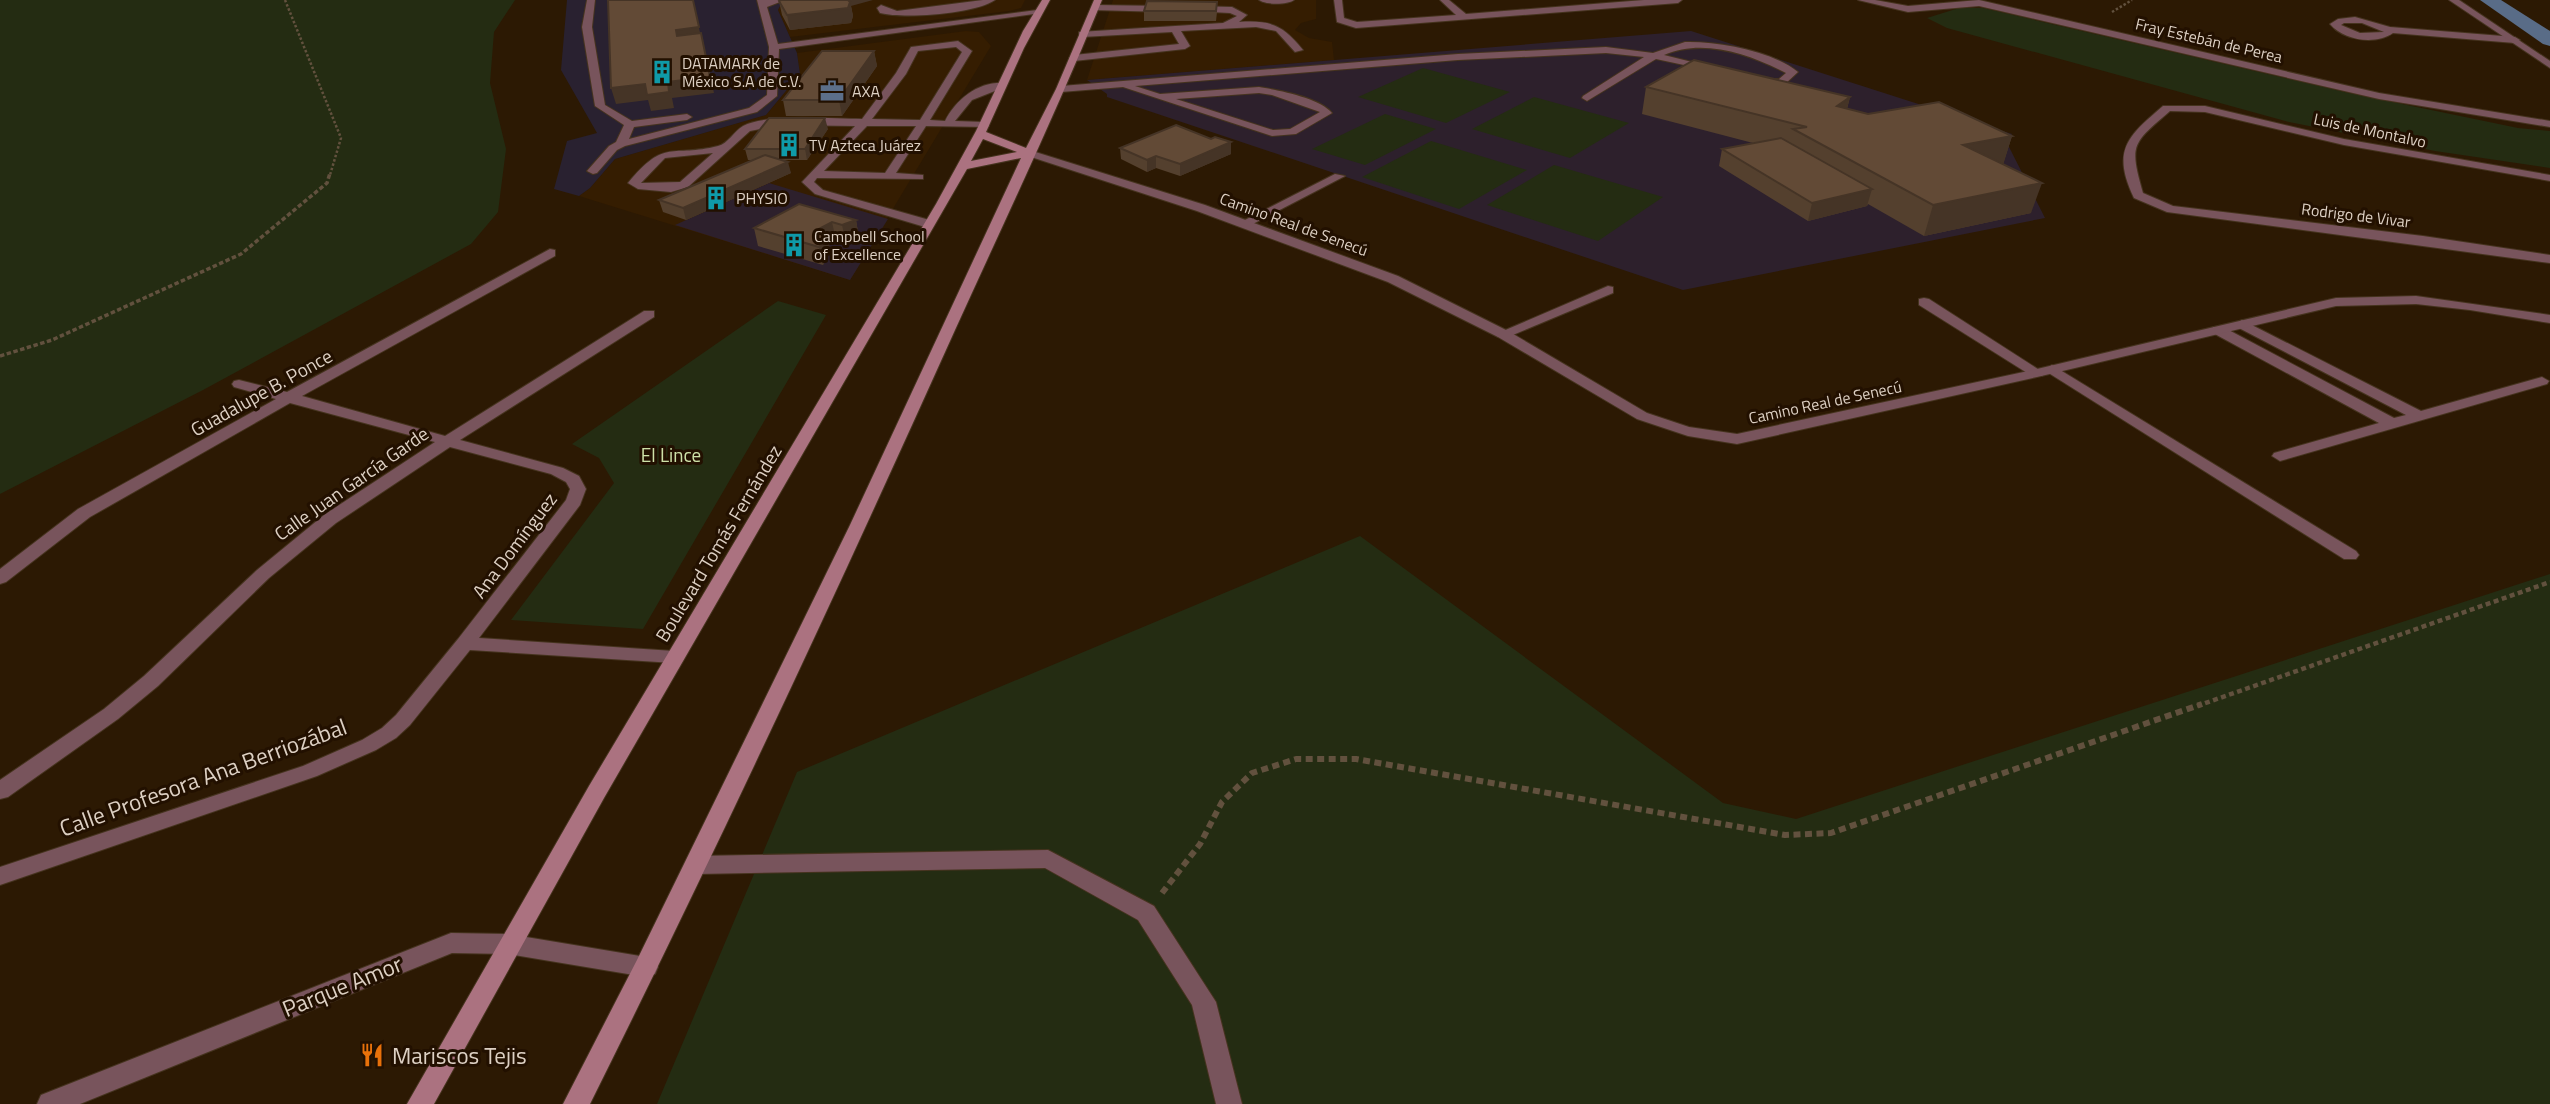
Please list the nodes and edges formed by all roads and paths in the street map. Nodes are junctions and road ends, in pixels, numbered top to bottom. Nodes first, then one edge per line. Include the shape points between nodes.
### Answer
1 (285, 0) edge
2 (591, 0) edge
3 (781, 0) edge
4 (991, 0) edge
5 (1142, 0) edge
6 (1263, 0) edge
7 (1290, 0) edge
8 (1338, 0) edge
9 (1444, 0) edge
10 (1678, 0) edge
11 (1862, 0) edge
12 (2453, 0) edge
13 (762, 2) edge
14 (901, 2) dead end
15 (1097, 4) edge
16 (1171, 9) edge
17 (1184, 9) edge
18 (1038, 13) edge
19 (1465, 17) junction
20 (934, 26) junction
21 (1175, 29) junction
22 (1189, 29) junction
23 (2388, 30) junction
24 (1082, 34) junction
25 (2515, 40) junction
26 (774, 47) junction
27 (1297, 50) dead end
28 (1656, 55) junction
29 (1074, 58) junction
30 (2550, 65) edge
31 (1724, 72) edge
32 (1751, 79) edge
33 (1118, 83) junction
34 (1001, 85) junction
35 (1061, 89) junction
36 (1161, 97) junction
37 (1587, 98) dead end
38 (754, 110) junction
39 (865, 122) junction
40 (923, 123) junction
41 (629, 124) junction
42 (948, 124) junction
43 (2550, 124) edge
44 (982, 129) junction
45 (621, 144) junction
46 (723, 149) junction
47 (1029, 153) junction
48 (960, 167) junction
49 (593, 171) dead end
50 (814, 174) junction
51 (888, 176) junction
52 (1339, 176) dead end
53 (919, 177) dead end
54 (2550, 178) edge
55 (2158, 205) joint
56 (929, 223) junction
57 (1243, 224) junction
58 (550, 253) dead end
59 (2550, 259) edge
60 (1608, 290) dead end
61 (1924, 302) dead end
62 (649, 314) dead end
63 (2550, 319) edge
64 (2242, 324) junction
65 (2218, 330) junction
66 (1503, 334) junction
67 (0, 356) edge
68 (2045, 371) junction
69 (2542, 381) dead end
70 (239, 384) dead end
71 (291, 398) junction
72 (2418, 416) junction
73 (2393, 424) junction
74 (446, 442) junction
75 (2280, 456) dead end
76 (2350, 555) dead end
77 (0, 578) edge
78 (2550, 582) edge
79 (465, 643) junction
80 (674, 657) junction
81 (0, 791) edge
82 (695, 865) junction
83 (0, 876) edge
84 (1146, 912) junction
85 (508, 944) junction
86 (646, 967) junction
87 (50, 1104) edge
88 (420, 1104) edge
89 (576, 1104) edge
90 (1229, 1104) edge

1 - 67 path via 341,138 327,183 241,254 52,340
2 - 41 street via 587,27 600,106
3 - 13 street
4 - 14 street via 897,14 881,8
5 - 15 street
6 - 7 street
8 - 19 street via 1340,20 1356,25
9 - 19 street
10 - 19 street
11 - 43 street, Fray Estebán de Perea via 1908,9 1979,3 2379,96
12 - 25 street
13 - 26 street
15 - 16 street
15 - 24 main road
17 - 22 street via 1222,9 1244,15
18 - 20 street
18 - 20 street
18 - 34 main road, Boulevard Tomás Fernández
20 - 26 street
21 - 22 street
21 - 24 street
21 - 29 street via 1186,45 1182,48
22 - 27 street via 1256,24 1279,29
23 - 23 street via 2358,20 2335,24 2340,30 2364,36 2386,36
23 - 25 street
24 - 29 main road
25 - 30 street
26 - 38 street via 772,96
28 - 31 street
28 - 32 street via 1681,45 1702,45 1742,52 1793,72 1782,82
28 - 33 street via 1606,50 1472,56
28 - 37 street
29 - 35 main road
33 - 35 street
33 - 36 street
34 - 42 street via 968,95
34 - 44 main road, Boulevard Tomás Fernández
35 - 47 main road
36 - 36 street via 1272,133 1292,132 1327,113 1259,90
38 - 41 street
38 - 45 street
39 - 40 street
39 - 40 street via 914,49 963,45 967,51
39 - 46 street via 767,122 747,128
39 - 50 street
40 - 42 street
40 - 51 street
41 - 45 street
42 - 44 street
44 - 47 main road
44 - 48 main road, Boulevard Tomás Fernández
45 - 49 street
46 - 46 street via 661,156 634,183 671,188 684,185
47 - 48 main road
47 - 57 street, Camino Real de Senecú
47 - 82 main road via 859,525
48 - 56 main road, Boulevard Tomás Fernández
50 - 51 street
50 - 56 street via 808,182 819,192
51 - 53 street
52 - 57 street
54 - 55 street, Luis de Montalvo via 2344,142 2186,107 2163,110 2136,135 2127,159 2138,195
55 - 59 street, Rodrigo de Vivar
56 - 80 main road, Boulevard Tomás Fernández
57 - 66 street, Camino Real de Senecú via 1393,279
58 - 71 street, Guadalupe B. Ponce
60 - 66 street
61 - 68 street
62 - 74 street, Calle Juan García Garde
63 - 64 street, Camino Real de Senecú via 2372,298
64 - 65 street, Camino Real de Senecú
64 - 72 street
65 - 68 street, Camino Real de Senecú
65 - 73 street
66 - 68 street, Camino Real de Senecú via 1664,426 1737,439
68 - 76 street
69 - 72 street
70 - 71 street, Ana Domínguez
71 - 74 street, Ana Domínguez
71 - 77 street, Guadalupe B. Ponce via 84,513
72 - 73 street
73 - 75 street
74 - 79 street, Ana Domínguez via 557,471 573,479 578,489 574,501
74 - 81 street, Calle Juan García Garde via 297,545 151,681
78 - 84 path via 1874,821 1830,832 1786,835 1356,759 1296,759 1252,773 1222,802 1200,844
79 - 80 street
79 - 83 street, Calle Profesora Ana Berriozábal via 403,720 369,745 310,771
80 - 85 main road, Boulevard Tomás Fernández
82 - 84 street via 1048,859
82 - 86 main road
84 - 90 street via 1204,1002
85 - 86 street, Parque Amor
85 - 87 street, Parque Amor via 451,943
85 - 88 main road, Boulevard Tomás Fernández
86 - 89 main road

